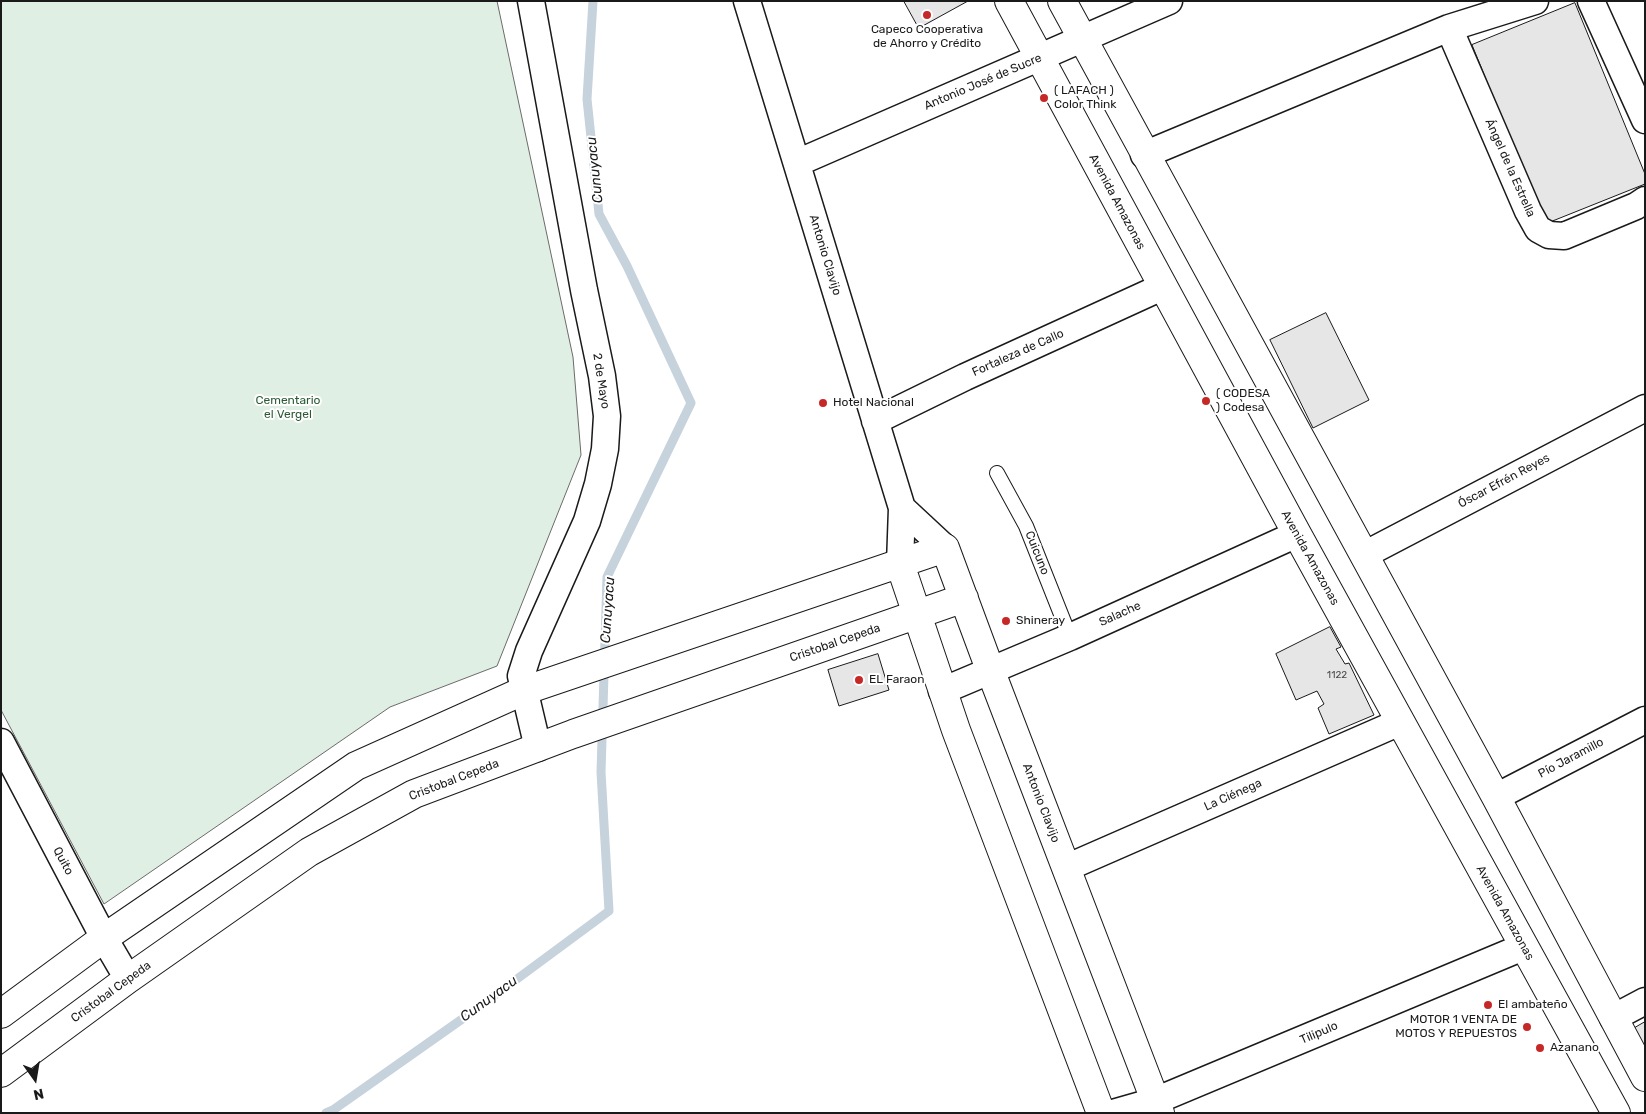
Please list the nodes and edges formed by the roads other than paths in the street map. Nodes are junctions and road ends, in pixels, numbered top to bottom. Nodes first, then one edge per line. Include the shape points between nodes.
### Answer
1 (531, 1) edge
2 (747, 1) edge
3 (1009, 1) edge
4 (1062, 1) edge
5 (1169, 1) edge
6 (1535, 1) edge
7 (1591, 1) edge
8 (1449, 28) junction
9 (1082, 38) junction
10 (1041, 58) junction
11 (1645, 120) edge
12 (1144, 155) junction
13 (797, 163) junction
14 (1645, 200) edge
15 (1162, 288) junction
16 (1645, 408) edge
17 (875, 421) junction
18 (997, 473) dead end
19 (902, 508) junction
20 (1297, 534) junction
21 (945, 548) junction
22 (1364, 555) junction
23 (900, 564) junction
24 (964, 598) junction
25 (916, 615) junction
26 (1070, 637) junction
27 (990, 672) junction
28 (942, 691) junction
29 (523, 692) junction
30 (1645, 720) edge
31 (1400, 722) junction
32 (1, 742) edge
33 (538, 748) junction
34 (1496, 797) junction
35 (1066, 868) junction
36 (104, 938) junction
37 (1523, 947) junction
38 (128, 979) junction
39 (1645, 1000) edge
40 (1, 1014) edge
41 (1613, 1018) junction
42 (1, 1073) edge
43 (1645, 1076) edge
44 (1158, 1107) edge
45 (1101, 1113) edge
46 (1113, 1113) edge
47 (1616, 1113) edge

1 - 29 street, 2 de Mayo via 607,416 605,449 587,521 524,665 521,676
2 - 13 street, Antonio Clavijo
3 - 10 street, Avenida Amazonas
4 - 9 street
5 - 9 street, Antonio José de Sucre
6 - 8 street
7 - 11 street
8 - 12 street
8 - 14 street, Ángel de la Estrella via 1538,229 1550,235 1564,236
9 - 10 street, Antonio José de Sucre
9 - 12 street
10 - 13 street, Antonio José de Sucre
10 - 15 street, Avenida Amazonas
12 - 22 street
13 - 17 street, Antonio Clavijo
15 - 17 street, Fortaleza de Callo
15 - 20 street, Avenida Amazonas
16 - 22 street, Óscar Efrén Reyes
17 - 19 street, Antonio Clavijo
18 - 26 lane, Cuicuno via 1026,526
19 - 21 street, Antonio Clavijo
19 - 23 street, Antonio Clavijo
20 - 26 street, Salache
20 - 31 street, Avenida Amazonas
21 - 23 street
21 - 24 street, Antonio Clavijo
22 - 34 street
23 - 25 street, Antonio Clavijo
23 - 29 street
24 - 25 street, Cristobal Cepeda
24 - 27 street, Antonio Clavijo
25 - 28 street, Antonio Clavijo
25 - 33 street, Cristobal Cepeda
26 - 27 street, Salache
27 - 28 street, Salache
27 - 35 street, Antonio Clavijo
28 - 45 street, Antonio Clavijo
29 - 33 street, 2 de Mayo
29 - 36 street via 356,766
30 - 34 street, Pío Jaramillo
31 - 35 street, La Ciénega
31 - 37 street, Avenida Amazonas
32 - 36 street, Quito
33 - 38 street, Cristobal Cepeda via 414,794 309,852
34 - 41 street
35 - 44 street, Antonio Clavijo
36 - 38 street, Quito
36 - 40 street
37 - 44 street, Tilipulo
37 - 47 street, Avenida Amazonas
38 - 42 street, Cristobal Cepeda
39 - 41 street
41 - 43 street
44 - 46 street, Tilipulo

